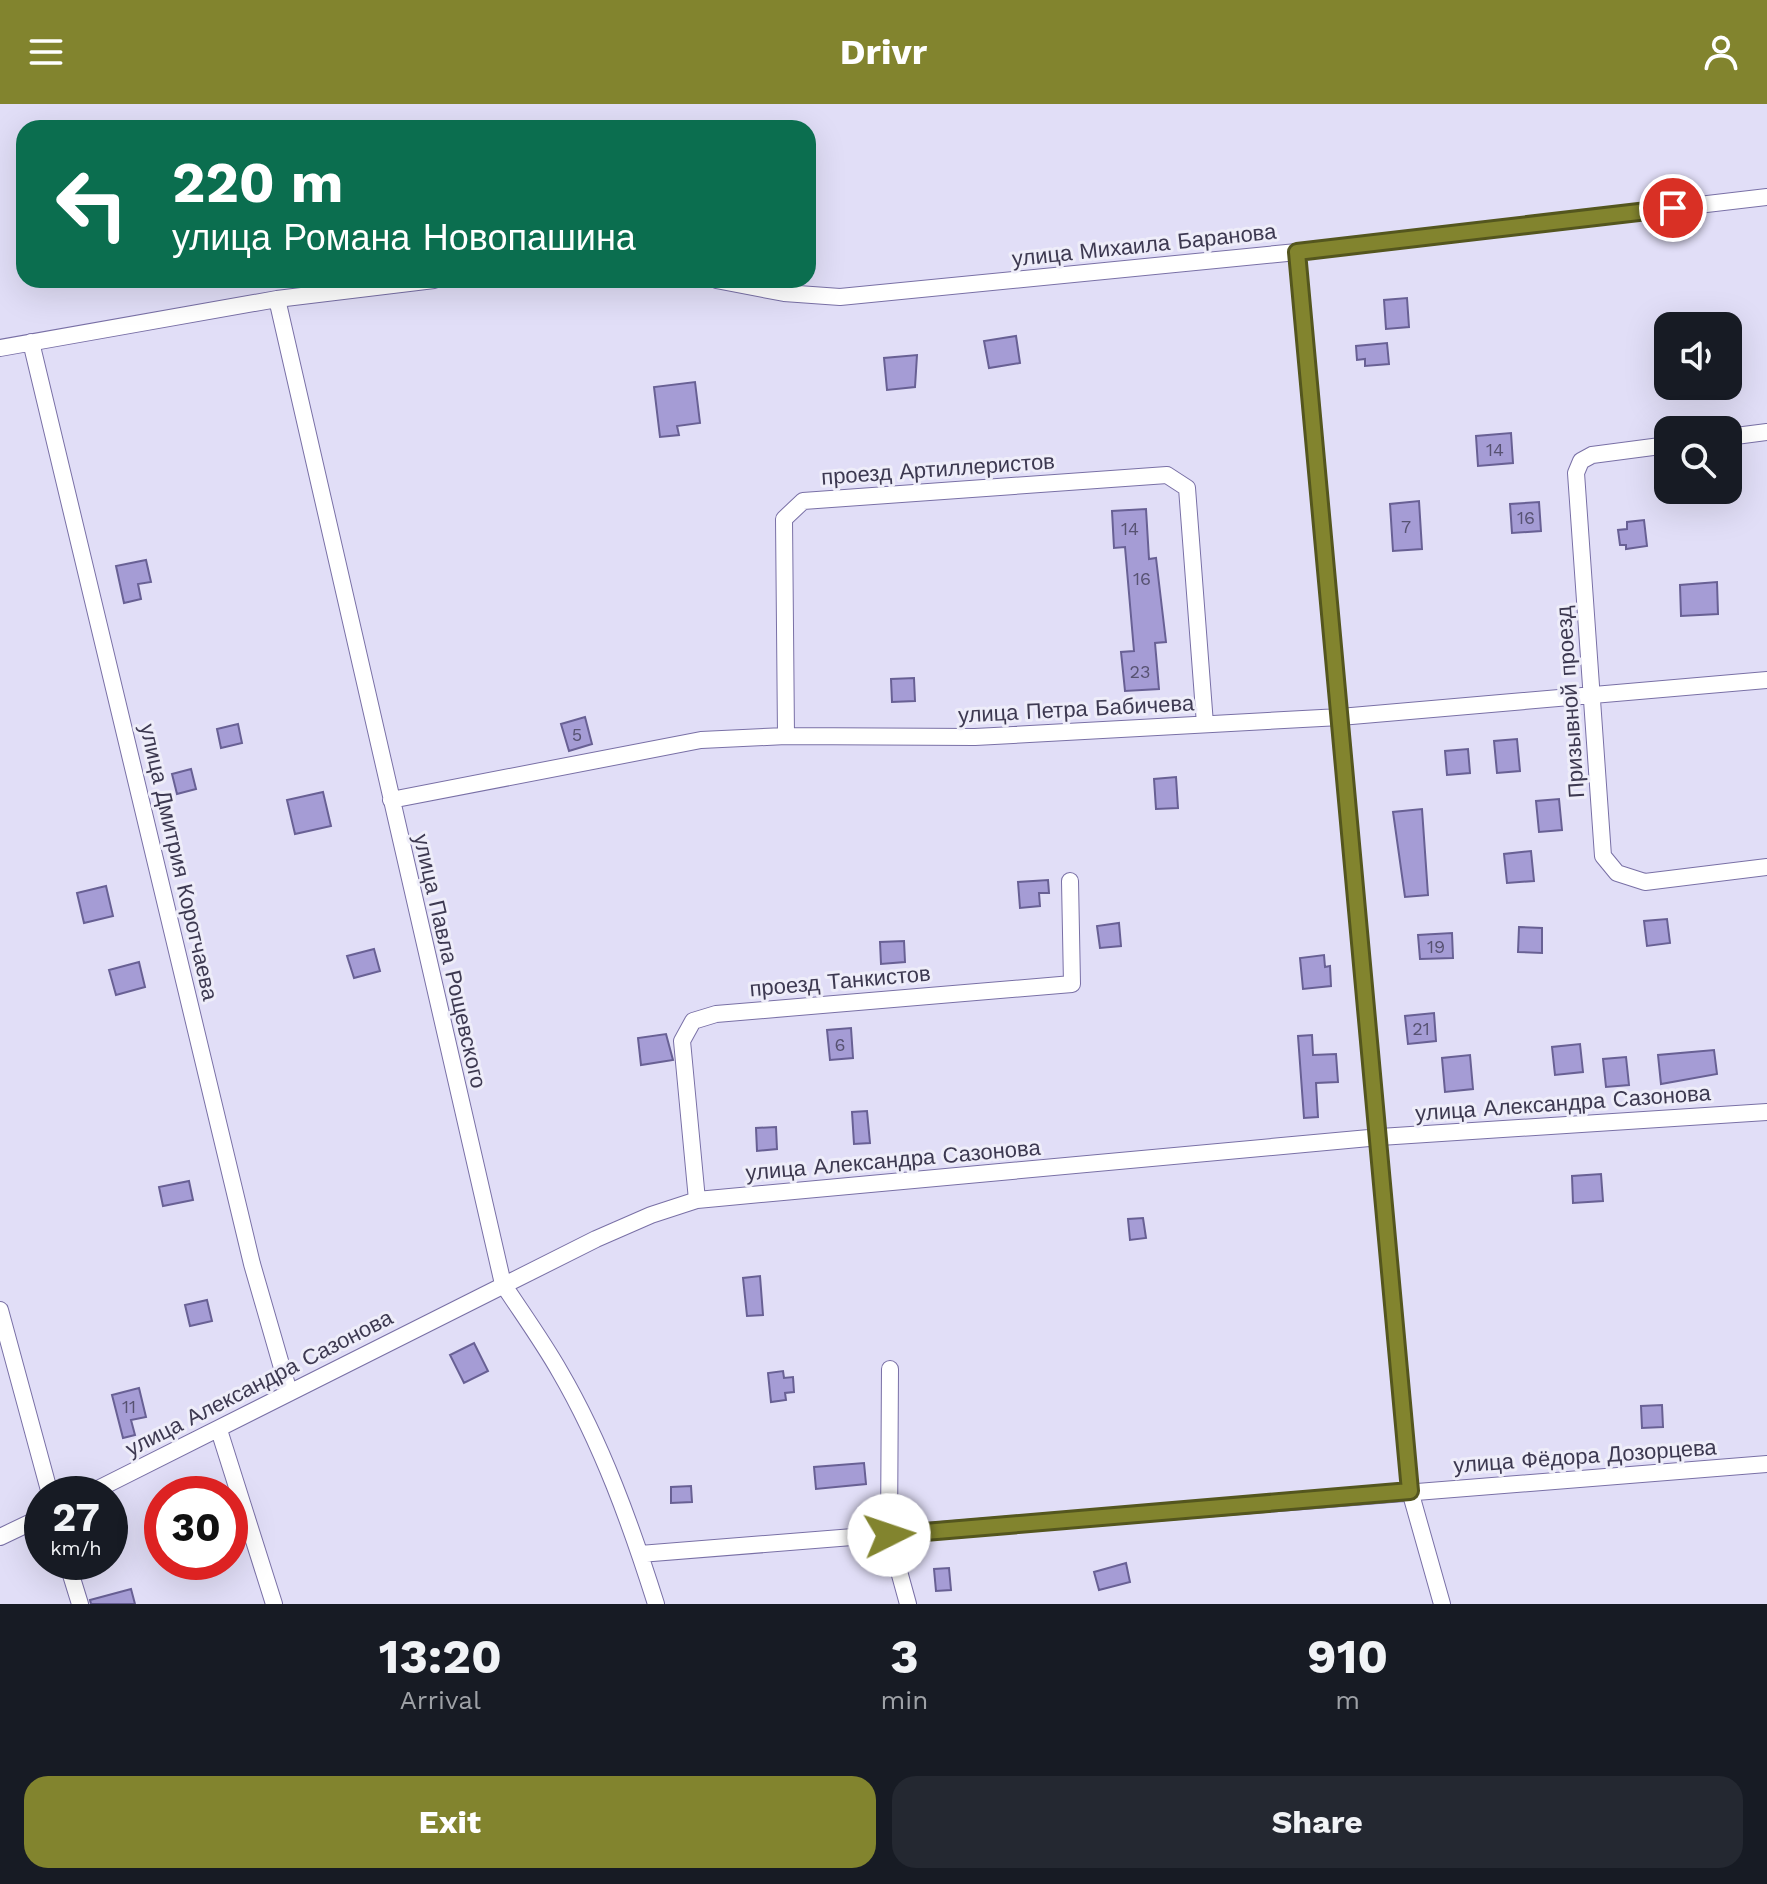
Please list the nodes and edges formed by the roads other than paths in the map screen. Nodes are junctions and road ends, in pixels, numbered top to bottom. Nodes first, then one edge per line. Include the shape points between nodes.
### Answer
1 (1767, 197) edge
2 (1297, 252) junction
3 (368, 288) edge
4 (758, 288) edge
5 (277, 299) junction
6 (31, 342) junction
7 (0, 348) edge
8 (1767, 432) edge
9 (1742, 435) edge
10 (1654, 447) edge
11 (1767, 680) edge
12 (1592, 694) junction
13 (1340, 717) junction
14 (1205, 724) junction
15 (786, 736) junction
16 (391, 800) junction
17 (1767, 867) edge
18 (1070, 881) dead end
19 (1767, 1112) edge
20 (1380, 1137) junction
21 (697, 1200) junction
22 (503, 1284) junction
23 (0, 1310) edge
24 (890, 1369) dead end
25 (289, 1392) junction
26 (219, 1430) junction
27 (1767, 1464) edge
28 (45, 1476) edge
29 (125, 1476) edge
30 (1410, 1491) junction
31 (24, 1526) edge
32 (889, 1535) junction
33 (0, 1537) edge
34 (640, 1554) junction
35 (73, 1580) edge
36 (80, 1604) edge
37 (274, 1604) edge
38 (656, 1604) edge
39 (908, 1604) edge
40 (1442, 1604) edge

1 - 2 street, улица Михаила Баранова
2 - 4 street, улица Михаила Баранова via 840,297
2 - 13 street
3 - 5 street
5 - 6 street
5 - 16 street, улица Павла Рощевского
6 - 7 street
6 - 25 street, улица Дмитрия Коротчаева via 249,1248
8 - 9 street
10 - 12 street, Призывной проезд via 1592,455 1581,461 1576,473
11 - 12 street, улица Петра Бабичева
12 - 13 street, улица Петра Бабичева
12 - 17 street, Призывной проезд via 1603,856 1609,866 1628,879 1645,882
13 - 14 street, улица Петра Бабичева
13 - 20 street
14 - 15 street, улица Петра Бабичева via 975,737
14 - 15 street, проезд Артиллеристов via 1187,488 1167,475 803,501 784,519
15 - 16 street, улица Петра Бабичева via 701,740
16 - 22 street, улица Павла Рощевского
18 - 21 street, проезд Танкистов via 1072,984 716,1014 693,1021 682,1041
19 - 20 street, улица Александра Сазонова
20 - 21 street, улица Александра Сазонова
20 - 30 street
21 - 22 street, улица Александра Сазонова via 651,1215
22 - 25 street, улица Александра Сазонова
22 - 34 street, улица Павла Рощевского via 591,1430
23 - 28 street
24 - 32 street
25 - 26 street, улица Александра Сазонова
26 - 29 street, улица Александра Сазонова
26 - 37 street
27 - 30 street, улица Фёдора Дозорцева
30 - 32 street, улица Фёдора Дозорцева
30 - 40 street
31 - 33 street
32 - 34 street, улица Фёдора Дозорцева
32 - 39 street
34 - 38 street, улица Павла Рощевского
35 - 36 street

